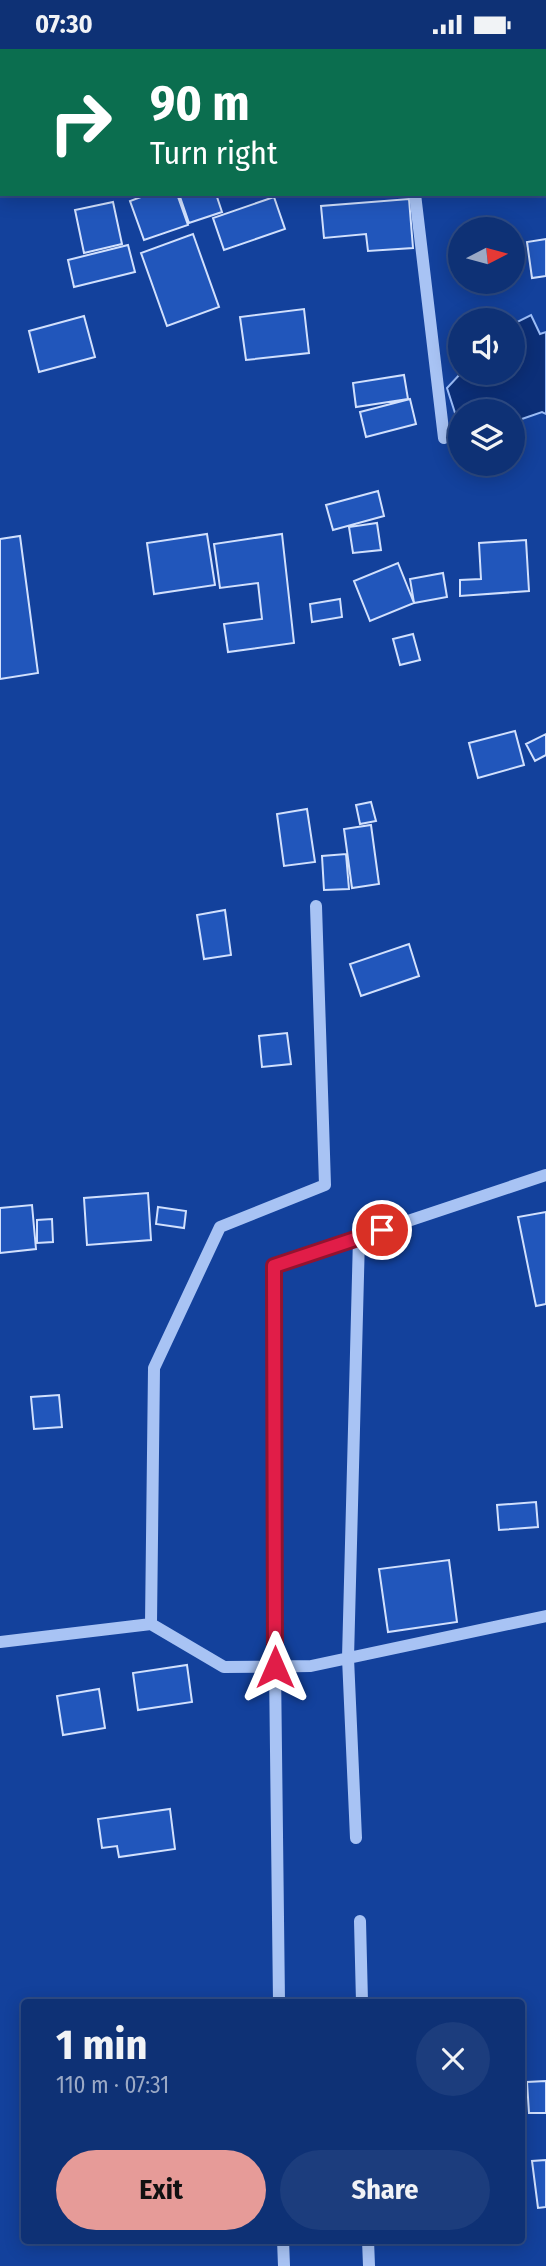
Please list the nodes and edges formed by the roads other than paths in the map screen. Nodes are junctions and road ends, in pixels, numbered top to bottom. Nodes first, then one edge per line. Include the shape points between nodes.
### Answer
1 (415, 196) edge
2 (444, 438) dead end
3 (316, 905) dead end
4 (546, 1175) edge
5 (359, 1238) junction
6 (546, 1616) edge
7 (151, 1624) junction
8 (0, 1642) edge
9 (348, 1658) junction
10 (275, 1667) junction
11 (356, 1838) dead end
12 (360, 1921) dead end
13 (279, 1999) edge
14 (362, 1999) edge
15 (283, 2244) edge
16 (368, 2244) edge
17 (284, 2266) edge
18 (369, 2266) edge

1 - 2 street
3 - 7 street via 325,1185 220,1227 155,1368
4 - 5 street
5 - 9 street
5 - 10 street via 274,1266
6 - 9 street
7 - 8 street
7 - 10 street via 224,1667
9 - 10 street
9 - 11 street
10 - 13 street
12 - 14 street
15 - 17 street
16 - 18 street

